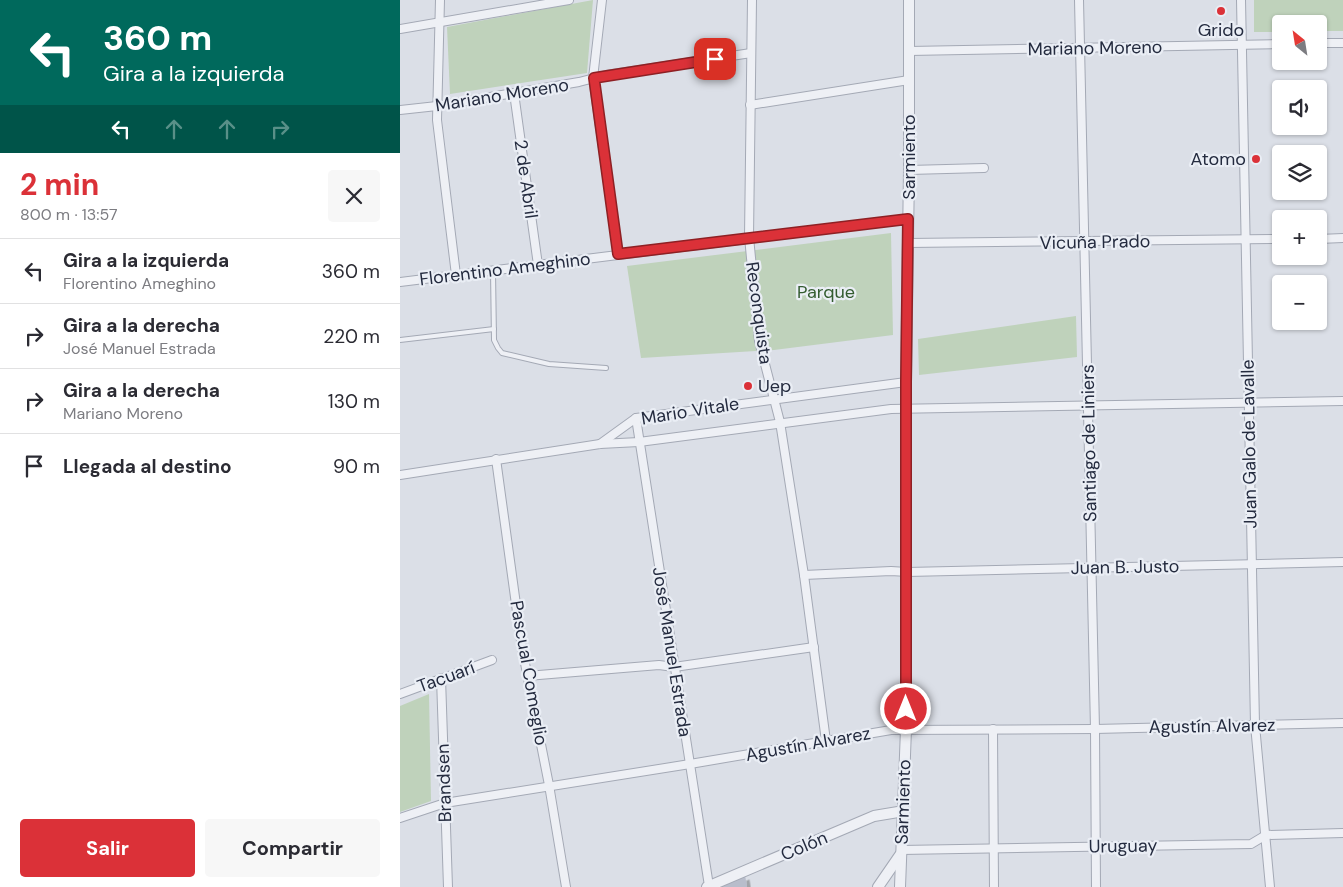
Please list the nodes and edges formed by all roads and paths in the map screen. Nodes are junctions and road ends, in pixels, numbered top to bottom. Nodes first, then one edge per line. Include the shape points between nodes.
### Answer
1 (440, 0) edge
2 (569, 0) edge
3 (602, 0) edge
4 (752, 0) edge
5 (909, 0) edge
6 (1079, 0) edge
7 (1242, 0) edge
8 (440, 22) junction
9 (400, 29) edge
10 (1343, 43) edge
11 (1272, 44) edge
12 (1328, 44) edge
13 (1242, 45) junction
14 (1081, 48) junction
15 (909, 51) junction
16 (751, 54) junction
17 (594, 78) junction
18 (909, 80) junction
19 (514, 93) junction
20 (750, 105) junction
21 (437, 106) junction
22 (400, 110) edge
23 (984, 168) dead end
24 (909, 170) junction
25 (908, 219) junction
26 (749, 237) junction
27 (1343, 238) edge
28 (1272, 239) edge
29 (1327, 239) edge
30 (1245, 240) junction
31 (1085, 242) junction
32 (908, 243) junction
33 (618, 254) junction
34 (538, 265) junction
35 (493, 271) junction
36 (456, 275) junction
37 (400, 282) edge
38 (494, 328) junction
39 (400, 340) edge
40 (606, 368) dead end
41 (906, 382) junction
42 (775, 398) junction
43 (1343, 401) edge
44 (1248, 402) junction
45 (1088, 406) junction
46 (906, 409) junction
47 (636, 418) junction
48 (780, 422) junction
49 (639, 442) junction
50 (600, 444) junction
51 (496, 459) junction
52 (400, 475) edge
53 (1343, 562) edge
54 (1252, 564) junction
55 (1091, 568) junction
56 (907, 572) junction
57 (804, 575) junction
58 (814, 647) junction
59 (492, 660) dead end
60 (674, 667) junction
61 (527, 676) junction
62 (441, 678) junction
63 (400, 694) edge
64 (1343, 723) edge
65 (1255, 725) junction
66 (906, 729) junction
67 (993, 729) junction
68 (1095, 729) junction
69 (826, 741) junction
70 (690, 764) junction
71 (549, 785) junction
72 (445, 803) junction
73 (904, 811) junction
74 (400, 818) edge
75 (1343, 832) edge
76 (1266, 835) junction
77 (1095, 847) junction
78 (993, 849) junction
79 (901, 852) junction
80 (448, 887) edge
81 (566, 887) edge
82 (708, 887) edge
83 (878, 887) edge
84 (900, 887) edge
85 (994, 887) edge
86 (1096, 887) edge
87 (1270, 887) edge

1 - 8 street
2 - 8 street
3 - 17 street
4 - 16 street, Reconquista
5 - 15 street, Sarmiento
6 - 14 street, Santiago de Liniers
7 - 13 street, Juan Galo de Lavalle
8 - 9 street
8 - 21 street
10 - 12 street
11 - 13 street, Mariano Moreno
13 - 14 street, Mariano Moreno
13 - 30 street, Juan Galo de Lavalle
14 - 15 street, Mariano Moreno
14 - 31 street, Santiago de Liniers
15 - 18 street, Sarmiento
16 - 17 street, Mariano Moreno
16 - 20 street, Reconquista
17 - 19 street, Mariano Moreno
17 - 33 street
18 - 20 street
18 - 24 street, Sarmiento
19 - 21 street, Mariano Moreno
19 - 34 street, 2 de Abril
20 - 26 street, Reconquista
21 - 22 street, Mariano Moreno
21 - 36 street
23 - 24 street
24 - 25 street, Sarmiento
25 - 26 street, Florentino Ameghino
25 - 32 street, Sarmiento
26 - 33 street, Florentino Ameghino
26 - 42 street, Reconquista via 759,341
27 - 29 street
28 - 30 street, Vicuña Prado
30 - 31 street, Vicuña Prado
30 - 44 street, Juan Galo de Lavalle
31 - 32 street, Vicuña Prado
31 - 45 street, Santiago de Liniers
32 - 41 street, Sarmiento
33 - 34 street, Florentino Ameghino
34 - 35 street, Florentino Ameghino
35 - 36 street, Florentino Ameghino
35 - 38 lane
36 - 37 street, Florentino Ameghino
38 - 39 lane
38 - 40 lane via 494,340 502,353 549,364
41 - 42 street, Mario Vitale
41 - 46 street, Sarmiento
42 - 47 street, Mario Vitale
42 - 48 street, Reconquista
43 - 44 street, Mario Vitale
44 - 45 street, Mario Vitale
44 - 54 street, Juan Galo de Lavalle
45 - 46 street, Mario Vitale
45 - 55 street, Santiago de Liniers
46 - 48 street, Mario Vitale
46 - 56 street, Sarmiento
47 - 49 street, José Manuel Estrada
47 - 50 street, Mario Vitale
48 - 49 street, Mario Vitale
48 - 57 street, Reconquista
49 - 50 street, Mario Vitale
49 - 60 street, José Manuel Estrada
50 - 51 street, Mario Vitale
51 - 52 street, Mario Vitale
51 - 61 street, Pascual Comeglio
53 - 54 street, Juan B. Justo
54 - 55 street, Juan B. Justo
54 - 65 street, Juan Galo de Lavalle
55 - 56 street, Juan B. Justo
55 - 68 street, Santiago de Liniers
56 - 57 street, Juan B. Justo
56 - 66 street, Sarmiento
57 - 58 street, Reconquista
58 - 60 street
58 - 69 street, Reconquista
59 - 62 street, Tacuarí
60 - 61 street via 659,665
60 - 70 street, José Manuel Estrada
61 - 71 street, Pascual Comeglio
62 - 63 street, Tacuarí
62 - 72 street, Brandsen
64 - 65 street, Agustín Alvarez
65 - 68 street, Agustín Alvarez
65 - 76 street, Juan Galo de Lavalle
66 - 67 street, Agustín Alvarez
66 - 69 street, Agustín Alvarez
66 - 73 street, Sarmiento
67 - 68 street, Agustín Alvarez
67 - 78 street
68 - 77 street, Santiago de Liniers
69 - 70 street, Agustín Alvarez
70 - 71 street, Agustín Alvarez
70 - 82 street, José Manuel Estrada
71 - 72 street, Agustín Alvarez
71 - 81 street, Pascual Comeglio
72 - 74 street, Agustín Alvarez
72 - 80 street, Brandsen
73 - 79 street, Sarmiento
73 - 82 street, Colón via 874,816
75 - 76 street, Uruguay
76 - 77 street, Uruguay via 1251,844
76 - 87 street, Juan Galo de Lavalle
77 - 78 street, Uruguay
77 - 86 street, Santiago de Liniers
78 - 79 street, Uruguay
78 - 85 street
79 - 83 street, Sarmiento
79 - 84 street, Sarmiento

